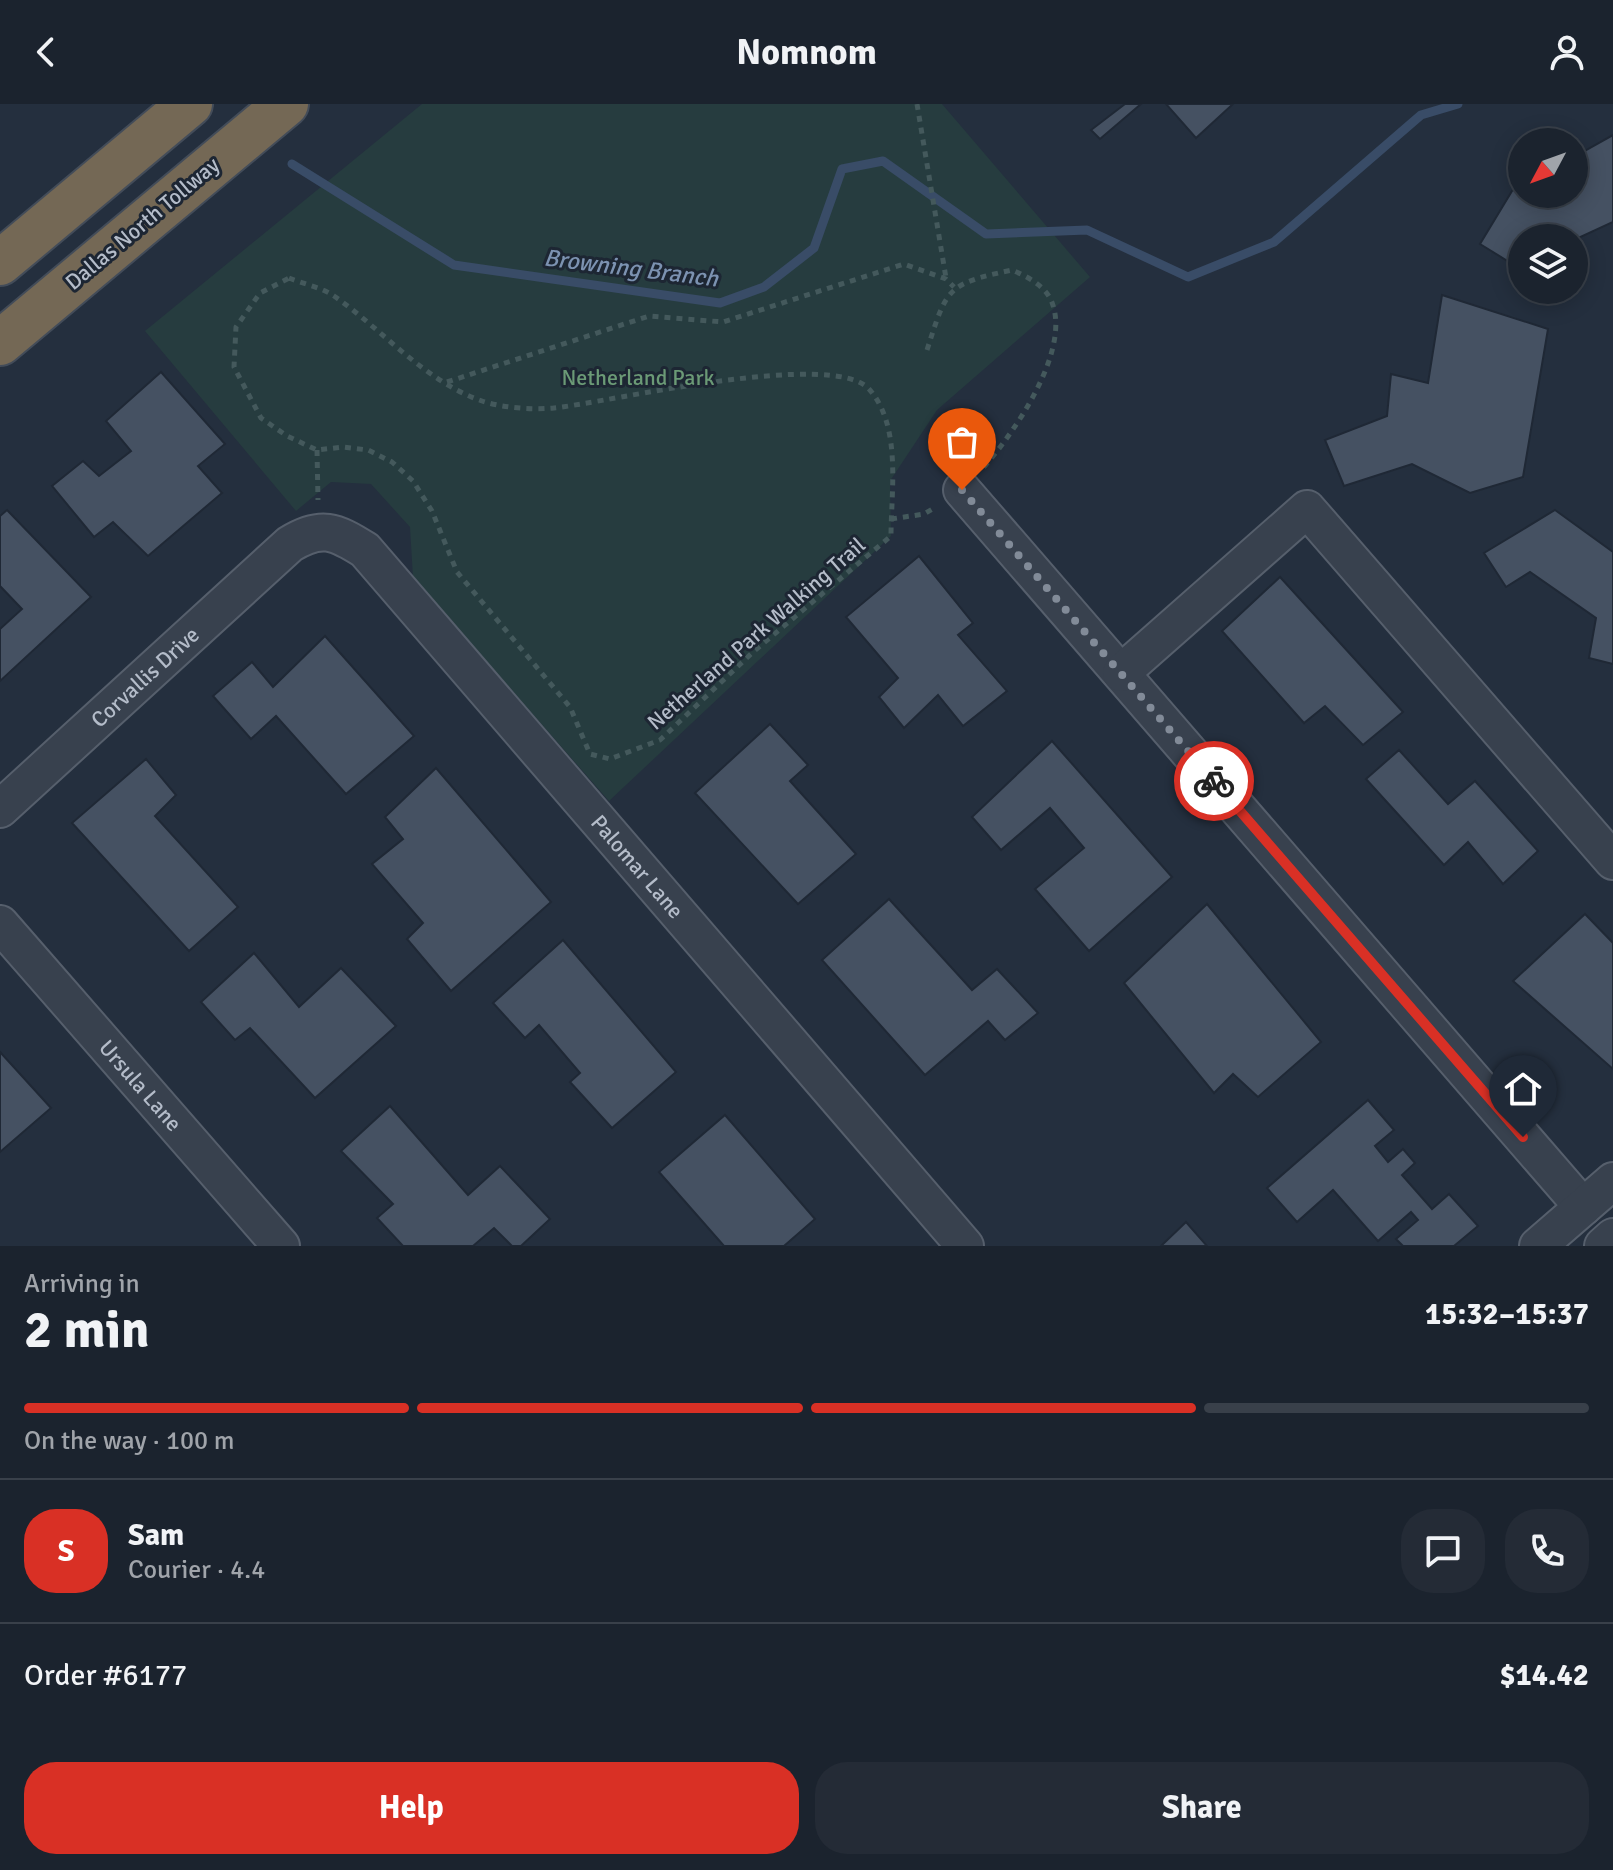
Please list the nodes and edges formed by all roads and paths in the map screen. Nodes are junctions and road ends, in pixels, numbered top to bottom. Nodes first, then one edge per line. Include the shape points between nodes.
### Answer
1 (190, 104) edge
2 (286, 104) edge
3 (917, 104) edge
4 (0, 263) edge
5 (946, 279) junction
6 (954, 287) junction
7 (0, 343) edge
8 (927, 350) dead end
9 (446, 382) junction
10 (317, 450) junction
11 (962, 490) junction
12 (891, 519) junction
13 (342, 535) junction
14 (1121, 673) junction
15 (0, 809) edge
16 (1613, 861) edge
17 (0, 924) edge
18 (1613, 1181) edge
19 (1583, 1207) junction
20 (1613, 1237) edge
21 (281, 1246) edge
22 (965, 1246) edge
23 (1538, 1246) edge
24 (1603, 1246) edge

1 - 4 highway
2 - 7 highway, Dallas North Tollway
3 - 5 path
5 - 6 path
5 - 9 path via 904,264 723,322 649,316
6 - 8 path via 943,302
6 - 11 path via 1012,270 1033,280 1051,300 1055,334 1042,378 1017,424
9 - 10 path, Netherland Park Walking Trail via 331,294 289,278 260,293 236,327 234,367 261,418
9 - 12 path, Netherland Park Walking Trail via 482,400 552,408 700,383 852,377 869,389 891,439
10 - 12 path, Netherland Park Walking Trail via 368,450 413,481 432,511 457,572 570,707 590,754 610,759 660,740 753,652 891,536
10 - 13 path via 317,499
11 - 12 path via 924,514
11 - 14 street
13 - 15 street, Corvallis Drive via 312,531 290,544
13 - 22 street, Palomar Lane via 365,550
14 - 16 street via 1307,509
14 - 19 street
17 - 21 street, Ursula Lane
18 - 19 street
19 - 23 street
20 - 24 street

